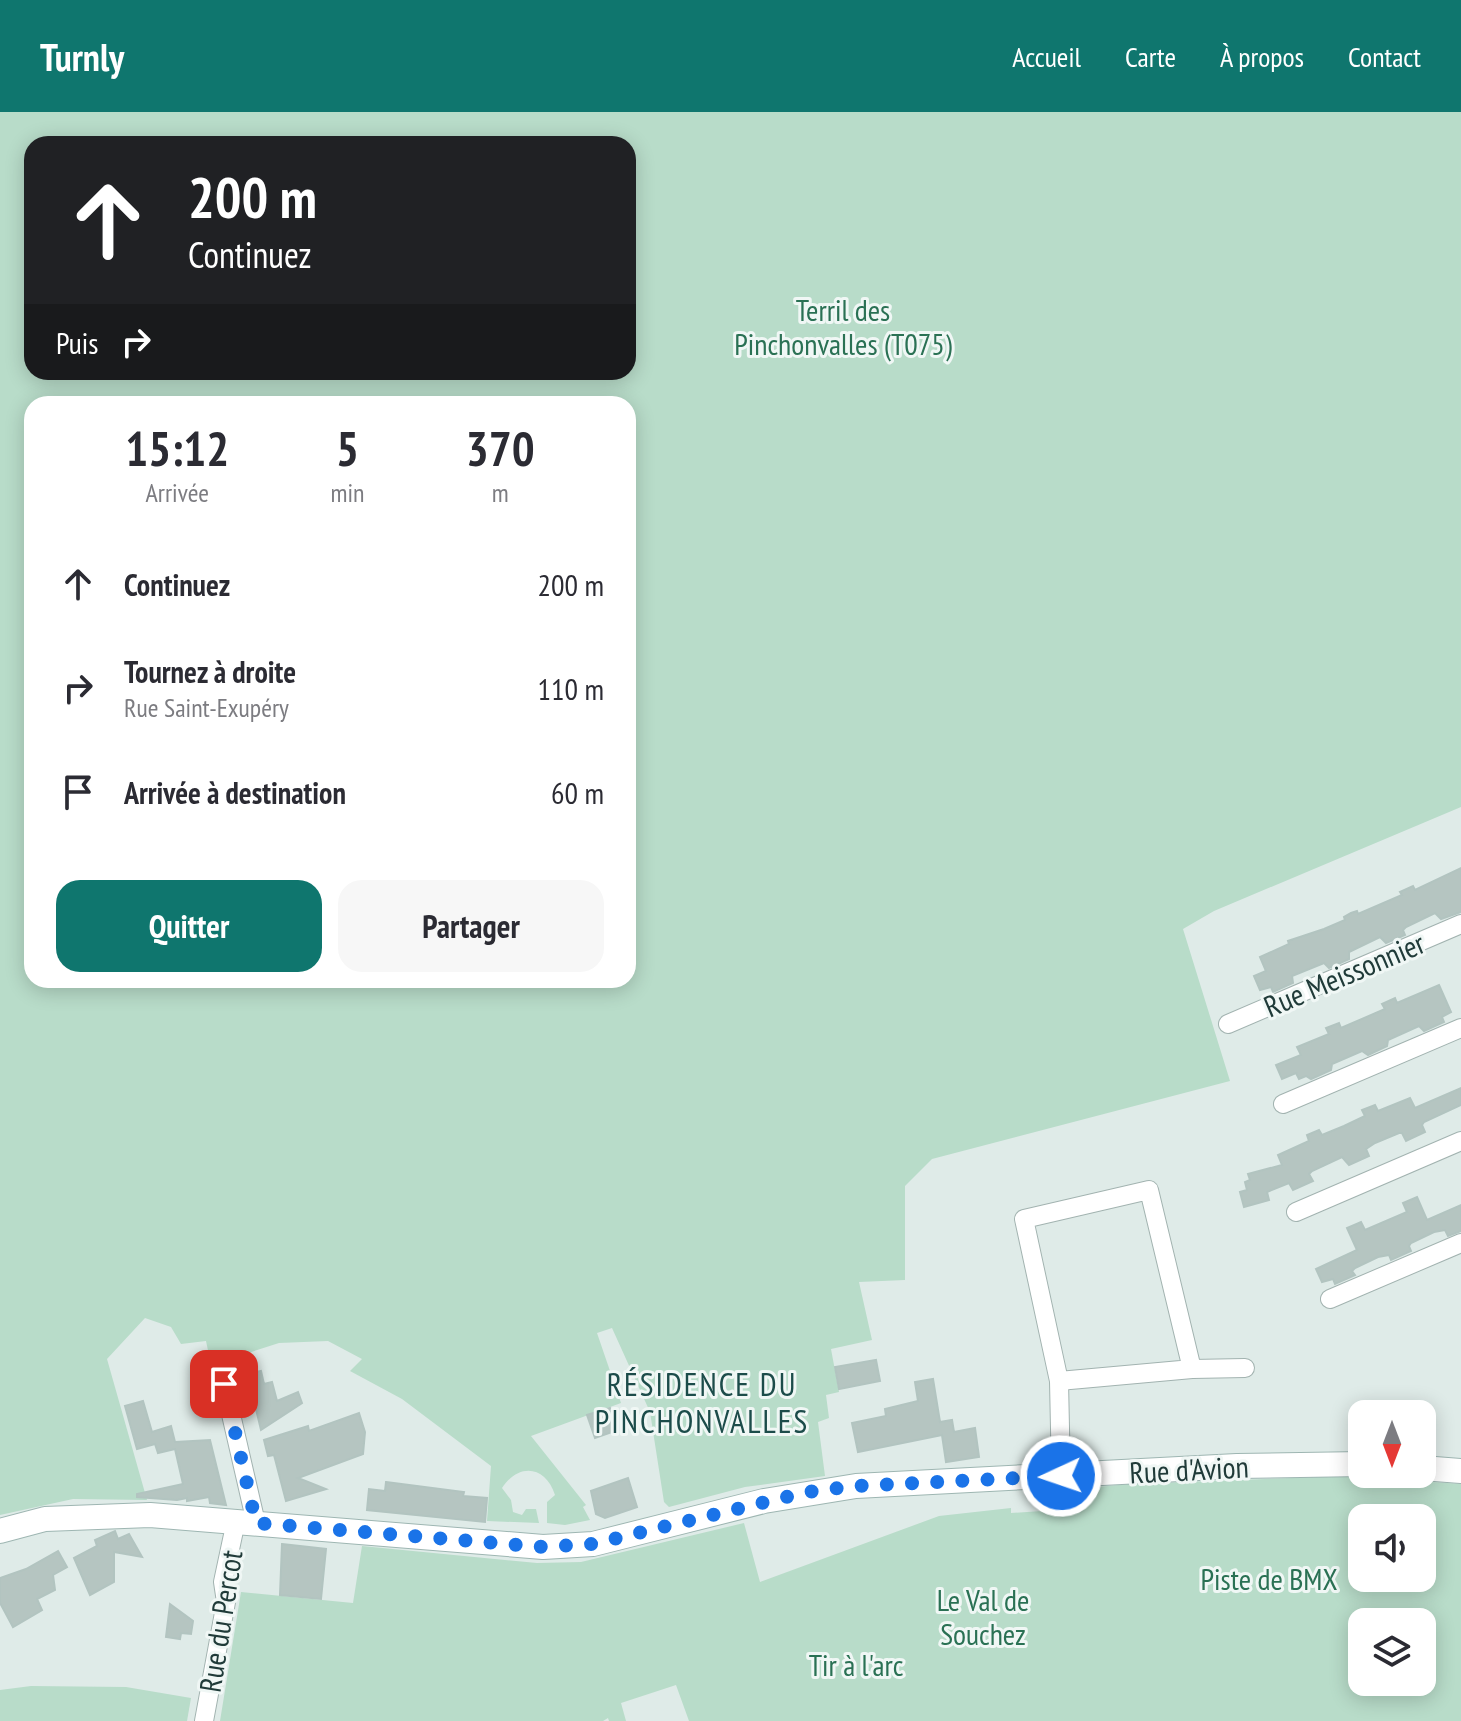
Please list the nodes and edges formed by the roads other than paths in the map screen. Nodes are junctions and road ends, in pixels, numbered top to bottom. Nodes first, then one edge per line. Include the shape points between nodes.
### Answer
1 (1461, 924) edge
2 (1228, 1024) dead end
3 (1461, 1028) edge
4 (1283, 1104) dead end
5 (1461, 1141) edge
6 (1296, 1212) dead end
7 (1461, 1243) edge
8 (1330, 1299) dead end
9 (1245, 1368) dead end
10 (1192, 1369) junction
11 (1059, 1381) junction
12 (224, 1384) dead end
13 (1348, 1464) edge
14 (1436, 1469) edge
15 (1461, 1471) edge
16 (1061, 1476) junction
17 (246, 1522) junction
18 (0, 1531) edge
19 (204, 1721) edge

1 - 2 street, Rue Meissonnier
3 - 4 street
5 - 6 street
7 - 8 street
9 - 10 street
10 - 11 street
10 - 11 street via 1149,1190 1024,1219
11 - 16 street
12 - 17 street
13 - 16 street, Rue d'Avion
14 - 15 street
16 - 17 street, Rue d'Avion via 807,1492 593,1544 543,1547
17 - 18 street via 117,1515 45,1519
17 - 19 street, Rue du Percot via 223,1582 226,1602

